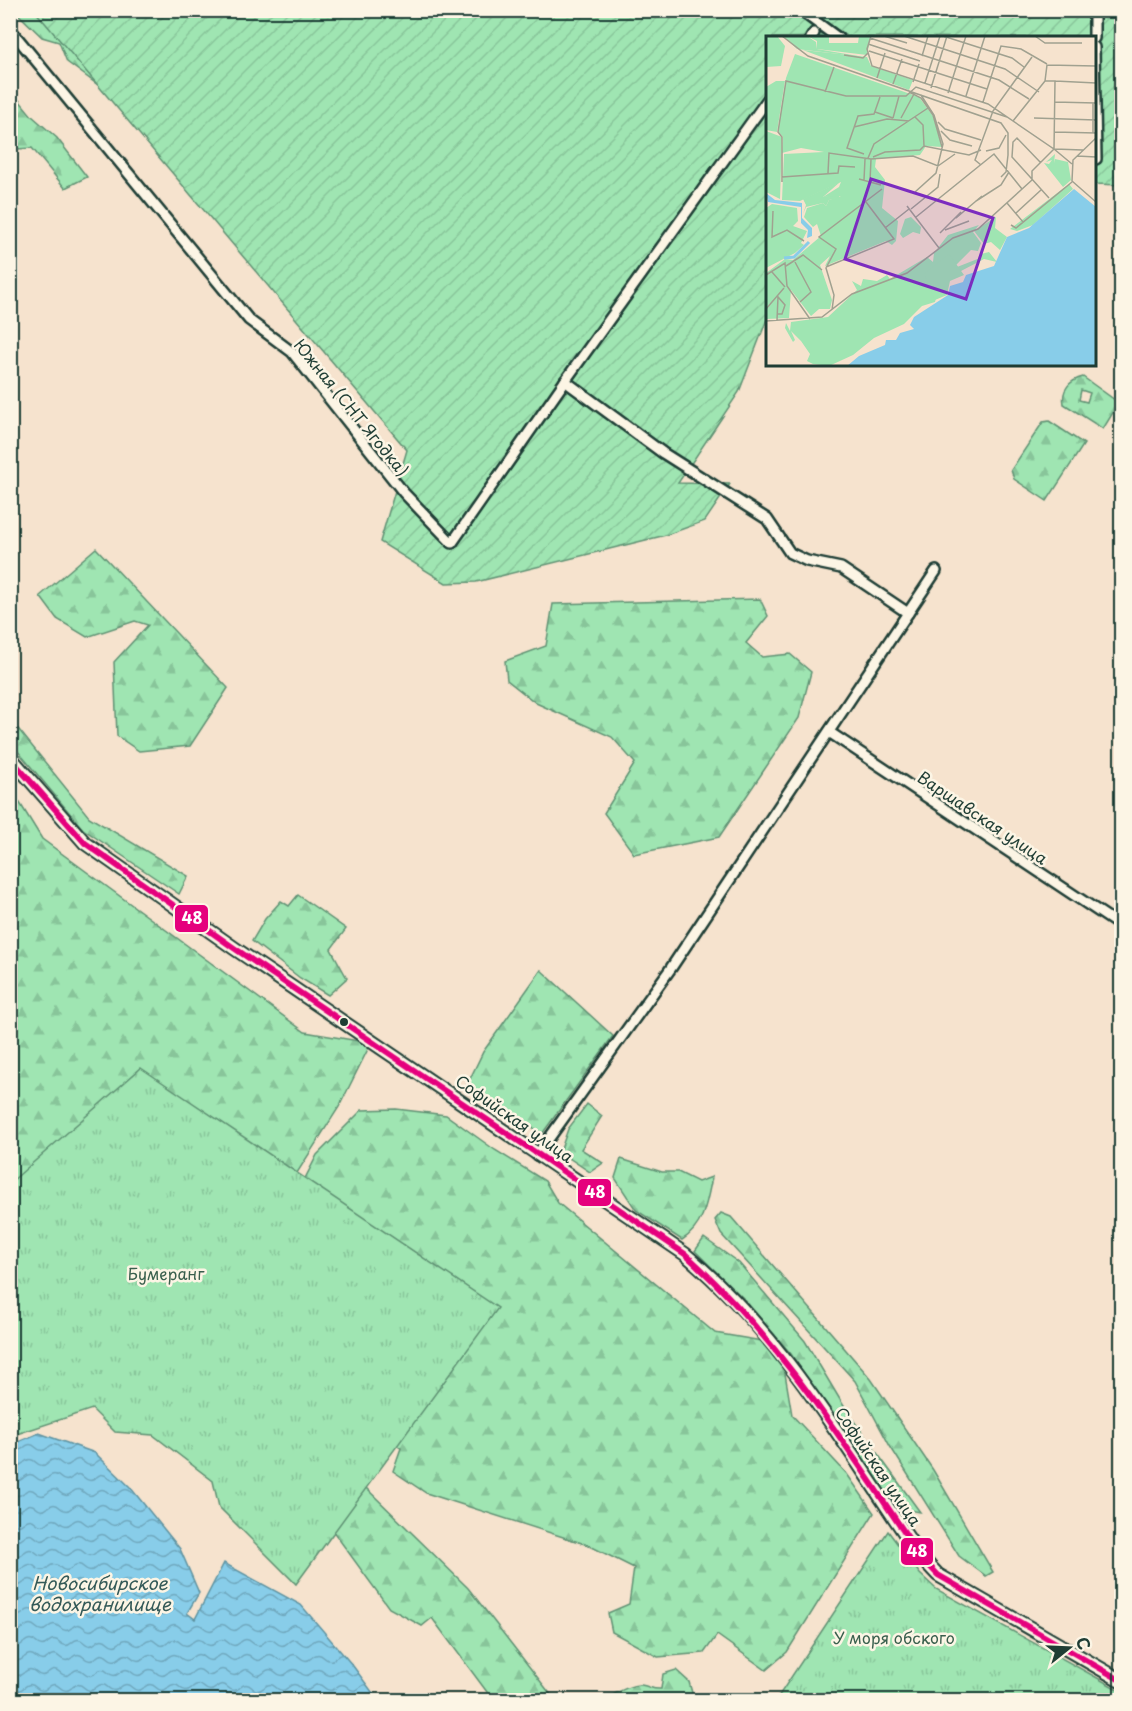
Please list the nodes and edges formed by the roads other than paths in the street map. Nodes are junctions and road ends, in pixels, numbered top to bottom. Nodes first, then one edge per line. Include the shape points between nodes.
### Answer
1 (800, 10) edge
2 (1094, 10) edge
3 (10, 29) edge
4 (835, 36) edge
5 (1094, 36) edge
6 (766, 102) edge
7 (565, 381) junction
8 (936, 571) dead end
9 (908, 613) junction
10 (828, 732) junction
11 (10, 757) edge
12 (1122, 927) edge
13 (537, 1155) junction
14 (1122, 1681) edge

1 - 4 street
2 - 5 street
3 - 7 street, Южная (СНТ Ягодка) via 249,320 292,352 404,493 452,543
6 - 7 street
7 - 9 street via 663,453 767,519 790,553 841,568
8 - 9 street
9 - 10 street
10 - 12 street, Варшавская улица
10 - 13 street via 671,968
11 - 13 main road, Софийская улица via 85,843
13 - 14 main road, Софийская улица via 665,1239 719,1283 749,1314 801,1379 921,1557 938,1575

